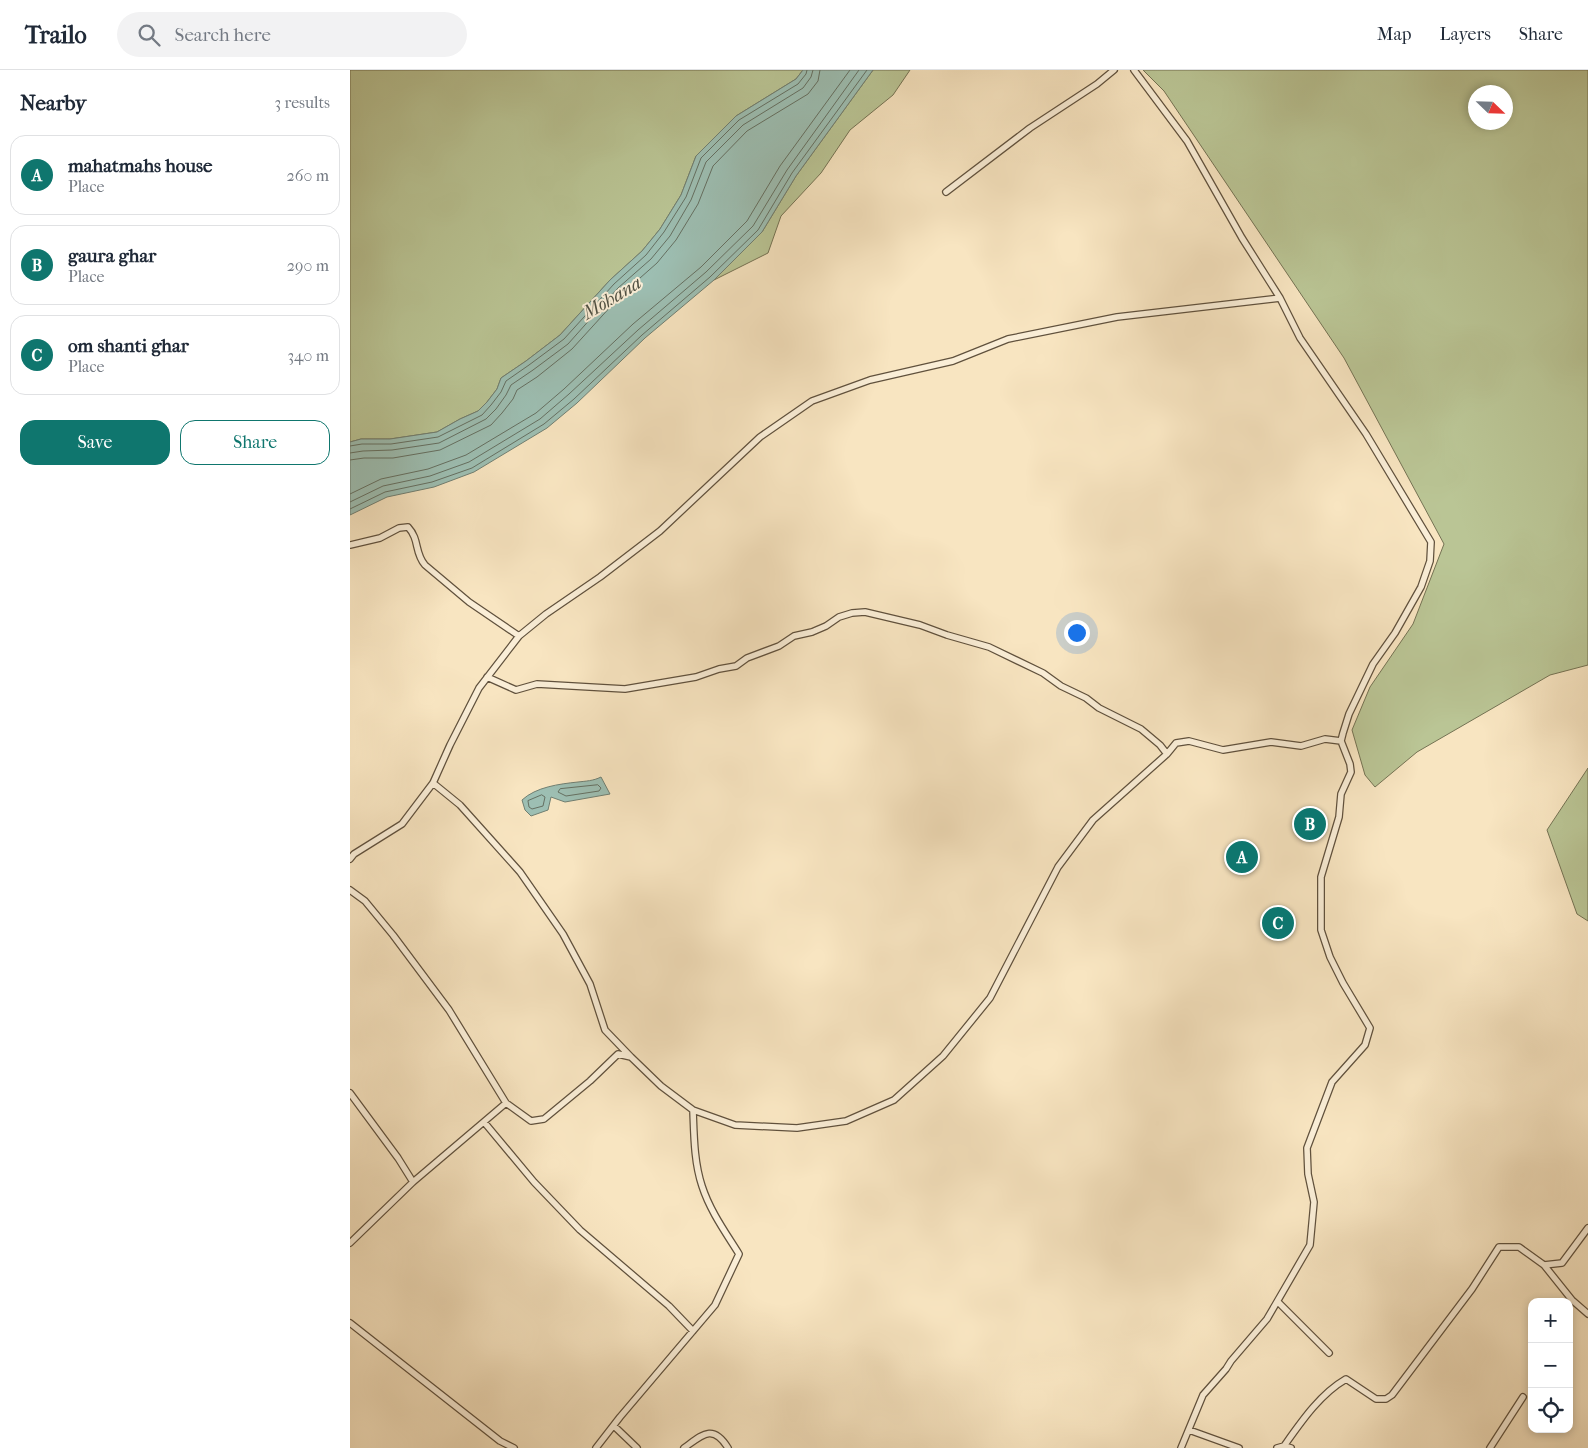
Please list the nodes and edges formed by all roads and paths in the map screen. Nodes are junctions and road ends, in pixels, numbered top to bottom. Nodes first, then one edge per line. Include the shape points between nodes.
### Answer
1 (1114, 70) edge
2 (1134, 70) edge
3 (946, 192) dead end
4 (1280, 298) junction
5 (350, 545) edge
6 (519, 636) junction
7 (488, 677) junction
8 (1342, 742) junction
9 (1167, 754) junction
10 (433, 783) junction
11 (350, 859) edge
12 (350, 890) edge
13 (631, 1057) junction
14 (350, 1093) edge
15 (506, 1103) junction
16 (693, 1110) junction
17 (484, 1122) junction
18 (413, 1182) junction
19 (1588, 1228) edge
20 (350, 1243) edge
21 (1544, 1265) junction
22 (1278, 1302) junction
23 (1588, 1314) edge
24 (350, 1323) edge
25 (693, 1331) junction
26 (1329, 1353) dead end
27 (1522, 1397) dead end
28 (614, 1426) junction
29 (1189, 1430) junction
30 (1281, 1447) edge
31 (514, 1448) edge
32 (596, 1448) edge
33 (637, 1448) edge
34 (684, 1448) edge
35 (728, 1448) edge
36 (1181, 1448) edge
37 (1239, 1448) edge
38 (1291, 1448) edge
39 (1490, 1448) edge

1 - 3 street
2 - 4 street via 1187,141
4 - 6 street via 1117,318 1008,339 953,361 870,380 812,401 760,437 660,532
4 - 8 street via 1300,338 1366,434 1431,542 1430,561 1420,587 1395,633 1373,664 1349,714
5 - 6 street via 408,527 415,535 419,558 425,565 469,602
6 - 7 street
7 - 9 street via 516,690 537,684 625,688 696,677 736,666 794,636 826,626 839,617 865,612 989,647 1043,673 1060,686 1142,729
7 - 10 street via 479,688
8 - 9 street via 1325,739 1301,746 1271,742 1223,750 1188,741 1176,743
8 - 22 street via 1351,772 1341,794 1339,817 1321,877 1321,930 1343,983 1370,1028 1365,1045 1332,1082 1307,1148 1314,1202 1310,1245
9 - 16 street via 1093,820 1058,867 990,998 943,1056 894,1100 846,1121 797,1128 735,1125
10 - 11 street via 402,824
10 - 13 street via 460,805 520,872 562,934 590,984 605,1030
12 - 15 street via 371,908 449,1010
13 - 15 street via 618,1054 544,1118 531,1121
13 - 16 street via 661,1086
14 - 18 street
15 - 17 street
16 - 25 street via 694,1147 702,1186 716,1217 739,1254 714,1305
17 - 18 street
17 - 25 street via 580,1230 669,1306
18 - 20 street
19 - 21 street via 1562,1263
21 - 23 street via 1572,1300
21 - 30 street via 1519,1247 1499,1247 1472,1289 1392,1395 1376,1399 1346,1379 1334,1386
22 - 26 street
22 - 29 street via 1202,1395
24 - 31 street via 500,1441
25 - 28 street
27 - 39 street
28 - 32 street
28 - 33 street
29 - 36 street
29 - 37 street
30 - 38 street
34 - 35 street via 704,1433 722,1438

